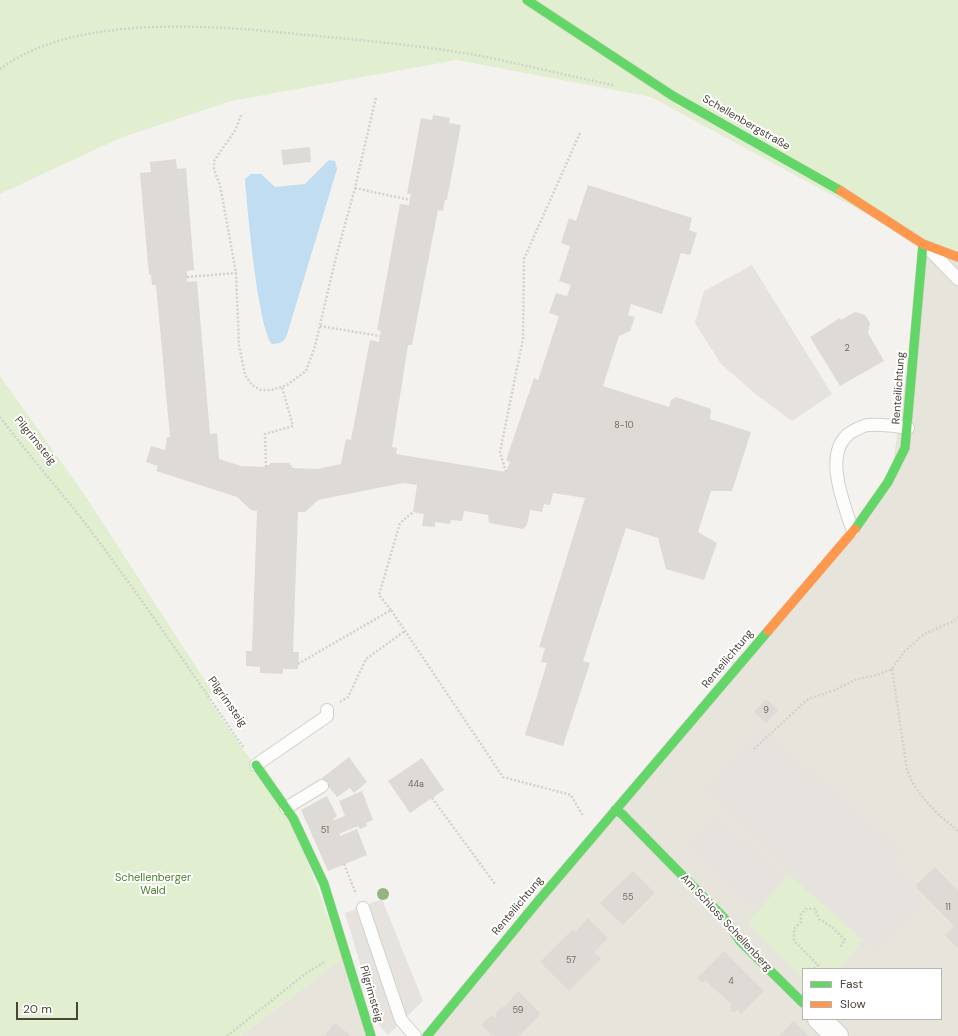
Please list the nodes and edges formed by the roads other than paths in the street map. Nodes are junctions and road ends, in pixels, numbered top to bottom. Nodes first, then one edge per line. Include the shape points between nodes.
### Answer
1 (527, 0) edge
2 (923, 244) junction
3 (958, 257) edge
4 (958, 279) edge
5 (908, 428) junction
6 (853, 531) junction
7 (327, 710) road end
8 (256, 765) joint
9 (322, 786) dead end
10 (286, 808) junction
11 (615, 810) junction
12 (363, 908) road end
13 (802, 1002) edge
14 (820, 1020) edge
15 (371, 1036) edge
16 (415, 1036) edge
17 (427, 1036) edge
18 (837, 1036) edge

1 - 2 street, Schellenbergstraße via 674,96 838,189
2 - 3 street, Schellenbergstraße
2 - 4 lane
2 - 5 street, Renteilichtung
5 - 6 street, Renteilichtung via 905,448 897,466
5 - 6 lane via 867,425 843,438 836,454 837,471
6 - 11 street, Renteilichtung
7 - 8 lane via 327,716
8 - 10 street, Pilgrimsteig
9 - 10 lane
10 - 15 street, Pilgrimsteig via 324,884
11 - 13 street, Am Schloss Schellenberg via 622,814 724,918 740,941
11 - 17 street, Renteilichtung
12 - 16 lane via 401,1020
14 - 18 street

